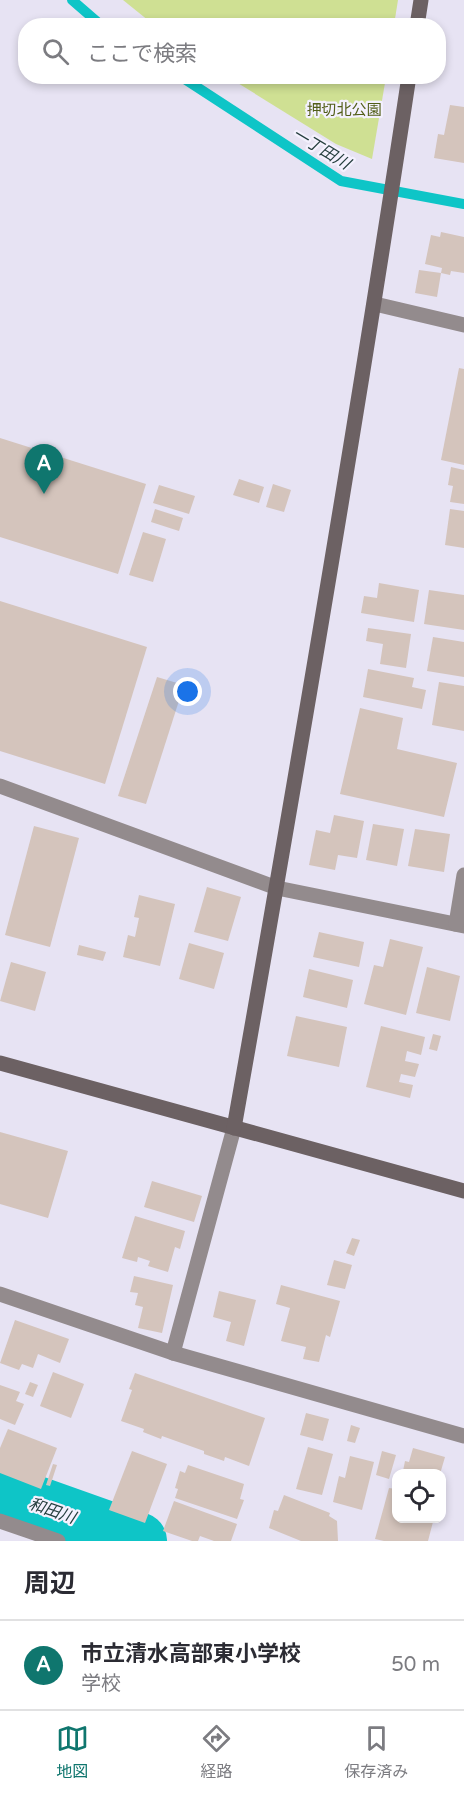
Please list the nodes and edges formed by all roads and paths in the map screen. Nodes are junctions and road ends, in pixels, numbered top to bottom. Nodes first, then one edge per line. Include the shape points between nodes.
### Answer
1 (421, 0) edge
2 (418, 18) edge
3 (409, 84) edge
4 (375, 304) junction
5 (464, 325) edge
6 (0, 786) edge
7 (464, 875) edge
8 (277, 888) junction
9 (460, 925) edge
10 (0, 1063) edge
11 (234, 1128) junction
12 (464, 1191) edge
13 (0, 1294) edge
14 (173, 1353) junction
15 (464, 1436) edge
16 (0, 1521) edge
17 (58, 1541) edge

1 - 2 street
3 - 4 street
4 - 5 street
4 - 8 street
6 - 8 street
7 - 9 street
8 - 9 street
8 - 11 street
10 - 11 street
11 - 12 street
11 - 14 street
13 - 14 street
14 - 15 street
16 - 17 street

